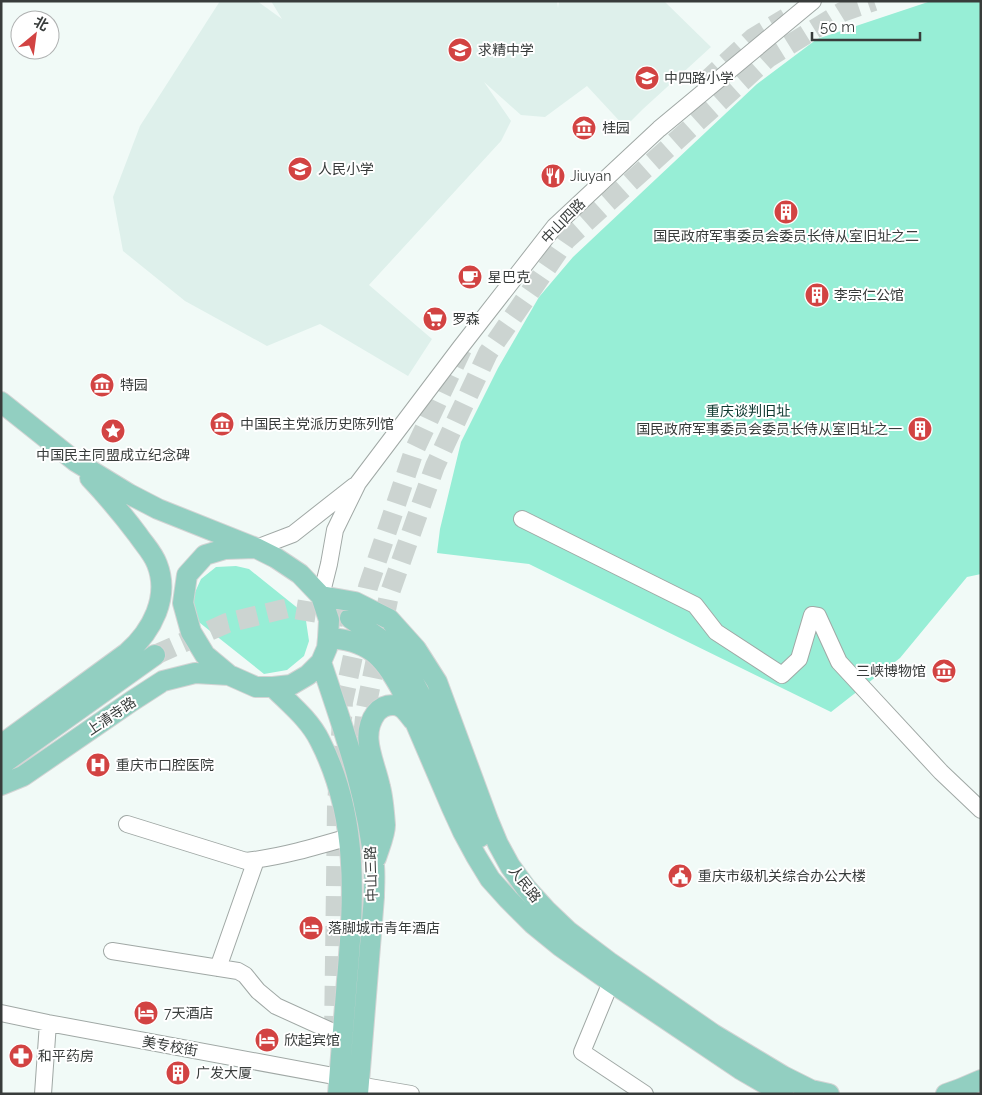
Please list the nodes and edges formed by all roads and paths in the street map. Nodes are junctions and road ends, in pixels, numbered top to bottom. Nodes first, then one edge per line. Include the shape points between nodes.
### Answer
1 (813, 1) edge
2 (1, 402) edge
3 (75, 461) junction
4 (358, 483) junction
5 (522, 519) dead end
6 (256, 548) junction
7 (321, 596) junction
8 (350, 618) tunnel mouth
9 (328, 638) junction
10 (155, 655) tunnel mouth
11 (321, 662) junction
12 (229, 675) junction
13 (273, 687) junction
14 (417, 727) junction
15 (1, 745) edge
16 (1, 765) edge
17 (1, 785) edge
18 (981, 810) edge
19 (127, 824) dead end
20 (349, 837) junction
21 (256, 860) junction
22 (374, 867) junction
23 (533, 924) junction
24 (112, 951) dead end
25 (218, 968) junction
26 (611, 982) junction
27 (1, 1012) edge
28 (48, 1023) junction
29 (342, 1036) junction
30 (981, 1080) edge
31 (338, 1085) edge
32 (358, 1089) edge
33 (43, 1094) edge
34 (411, 1094) edge
35 (645, 1094) edge
36 (782, 1094) edge
37 (829, 1094) edge
38 (946, 1094) edge

1 - 4 street, 中山四路 via 659,129 555,226
2 - 3 main road
3 - 6 main road via 158,509
3 - 15 main road via 107,496 157,563 161,577 159,606 147,632 128,653
4 - 6 street via 293,534
4 - 7 street via 335,530
5 - 18 street via 695,605 716,632 782,675 798,659 812,615 818,616 839,662 941,772
6 - 7 main road via 300,574
6 - 12 main road via 224,549 205,555 187,575 183,603 191,632 205,654
7 - 9 main road via 329,620
7 - 37 main road, 人民路 via 355,602 389,619 416,649 437,682 498,844 526,888 568,932 712,1034 783,1076 811,1090
8 - 23 main road via 386,643 406,668 434,720 485,850 502,881
9 - 11 main road
9 - 14 main road, 人民路 via 352,641 375,653 393,674
10 - 16 main road
11 - 13 main road via 291,685
11 - 22 main road, 中山三路 via 353,760
12 - 13 main road via 256,687
12 - 17 main road, 上清寺路 via 196,673 163,681 23,776
13 - 20 main road, 中山三路 via 299,712 320,740 341,792
14 - 22 main road via 398,705 384,706 369,726 370,751 380,786 385,827
14 - 23 main road, 人民路 via 476,856 490,879
19 - 21 street via 246,861
20 - 21 street
20 - 29 main road, 中山三路 via 351,933
21 - 25 street
22 - 32 main road, 中山三路
23 - 26 main road, 人民路
24 - 25 street
25 - 29 street via 238,971 276,1006
26 - 35 street via 582,1052
26 - 36 main road, 人民路
27 - 28 street, 美专校街
28 - 31 street, 美专校街
28 - 33 street
29 - 31 main road, 中山三路
30 - 38 main road
31 - 32 street, 美专校街
32 - 34 street, 美专校街

